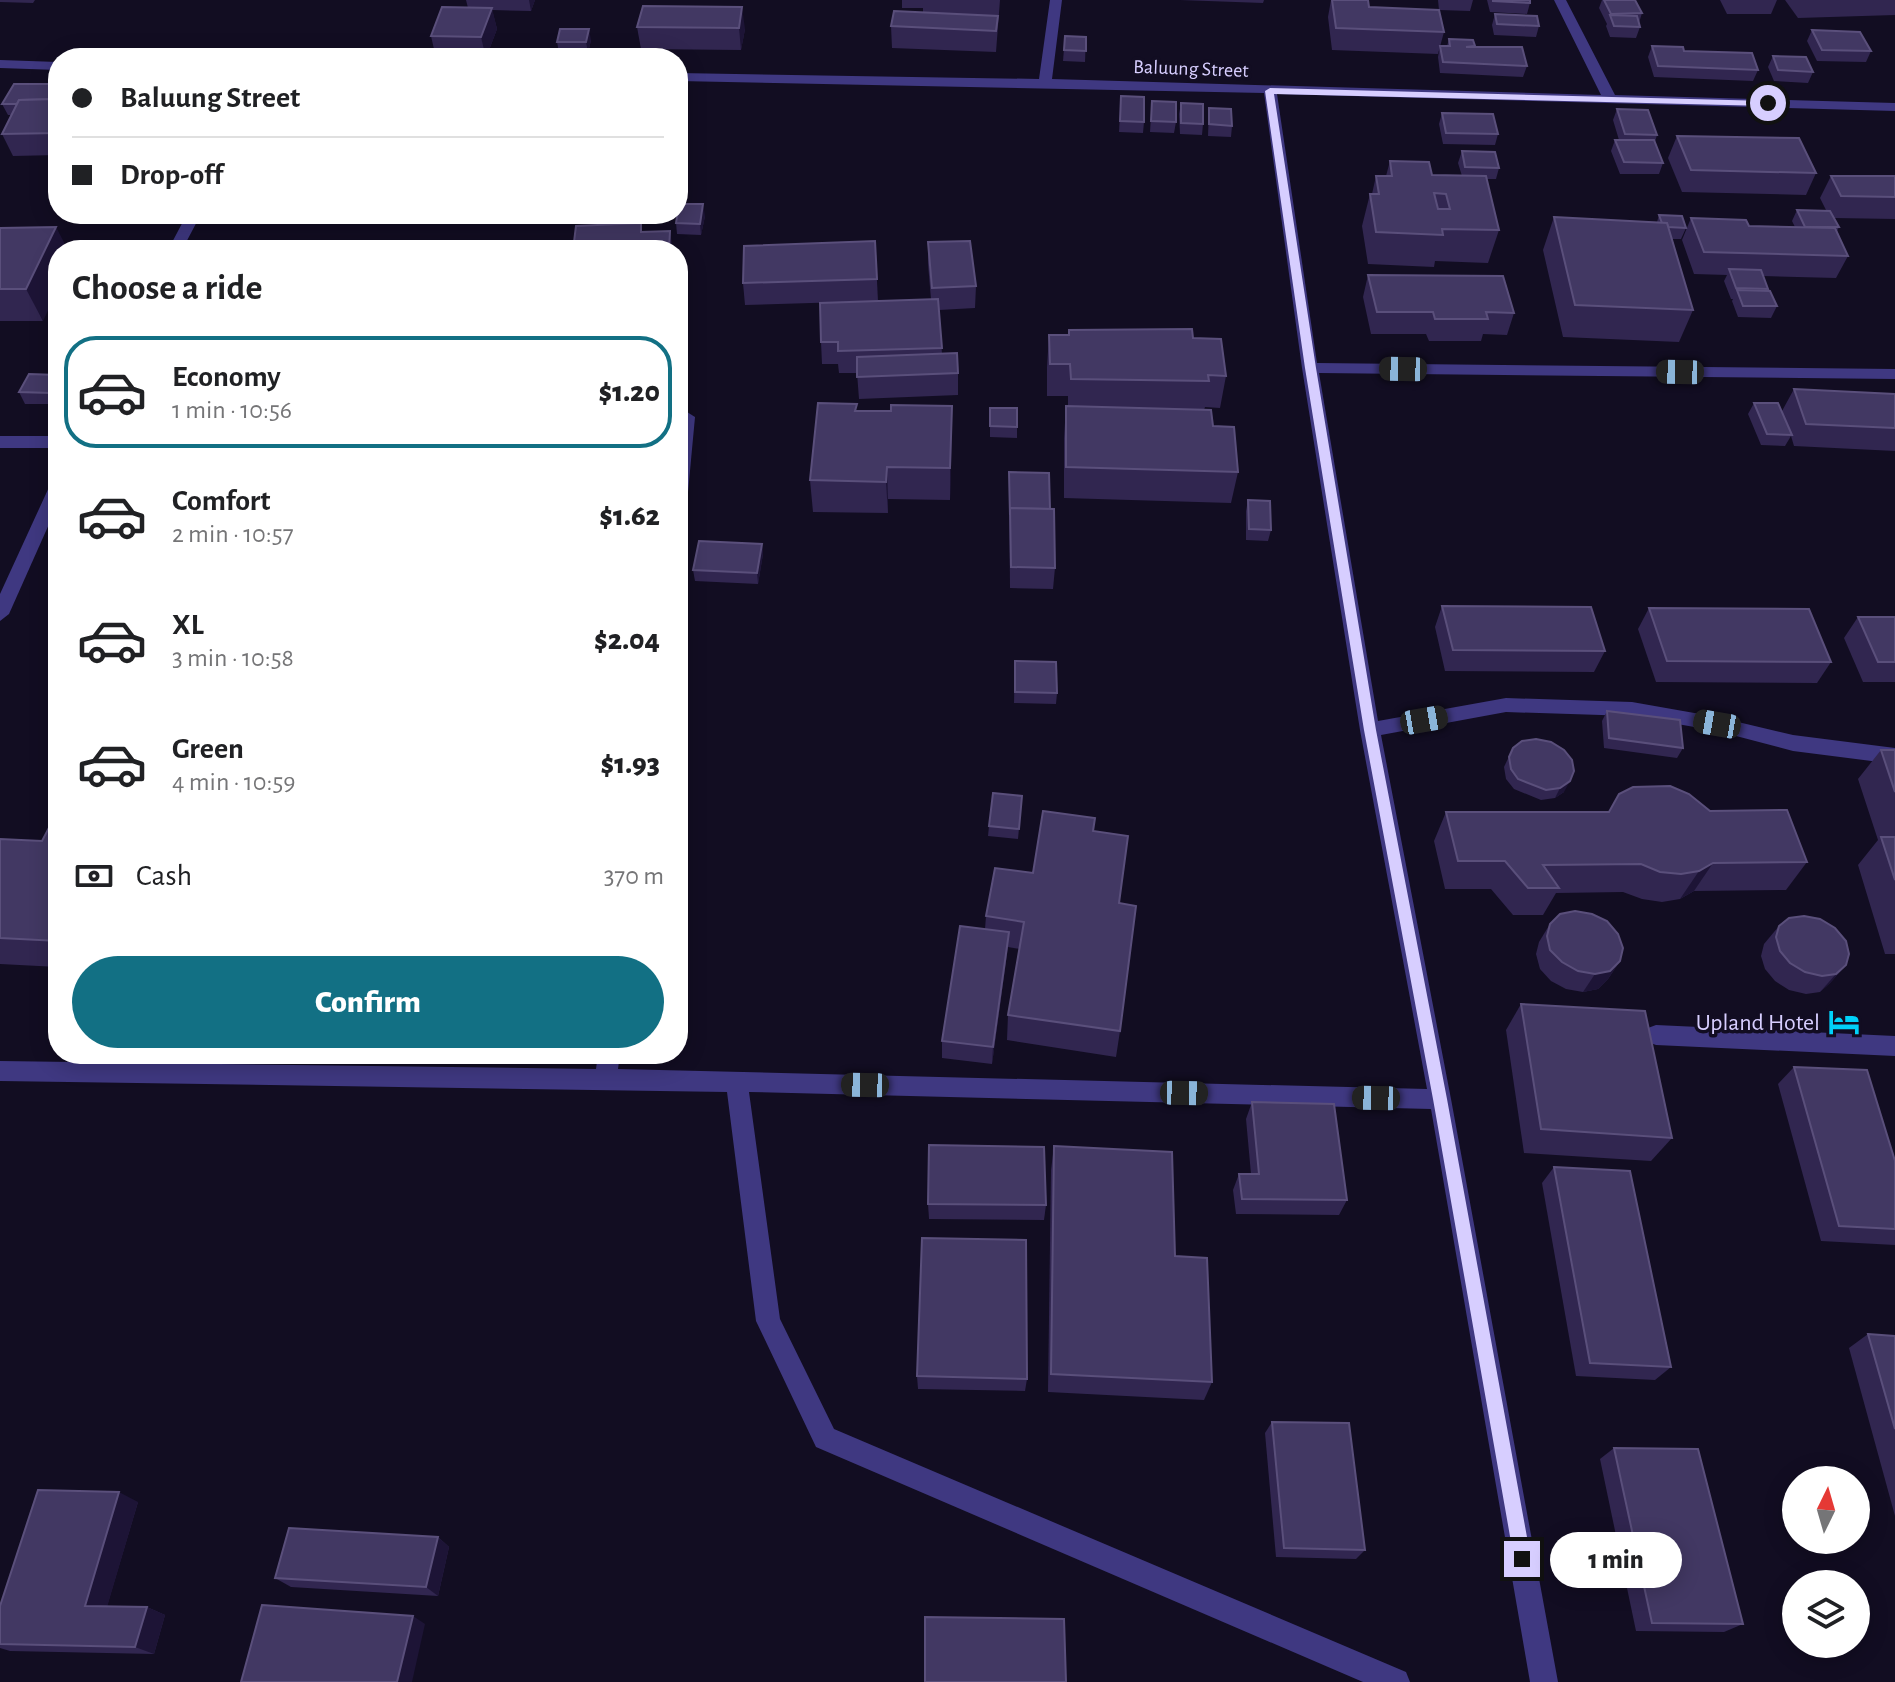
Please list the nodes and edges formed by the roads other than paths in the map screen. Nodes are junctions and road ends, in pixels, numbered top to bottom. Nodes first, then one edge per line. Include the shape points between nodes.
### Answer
1 (1056, 0) edge
2 (1560, 0) edge
3 (0, 64) edge
4 (48, 66) edge
5 (688, 77) edge
6 (1045, 83) junction
7 (1270, 91) junction
8 (1610, 99) junction
9 (1895, 107) edge
10 (1310, 368) junction
11 (1895, 374) edge
12 (0, 442) edge
13 (48, 442) edge
14 (48, 507) edge
15 (0, 614) edge
16 (1370, 730) junction
17 (1895, 756) edge
18 (1656, 1035) dead end
19 (1895, 1046) edge
20 (608, 1064) edge
21 (0, 1071) edge
22 (606, 1079) junction
23 (737, 1082) junction
24 (1440, 1099) junction
25 (1396, 1682) edge
26 (1544, 1682) edge

1 - 6 street
2 - 8 street
3 - 4 street
5 - 6 street, Baluung Street
6 - 7 street, Baluung Street
7 - 8 street, Baluung Street
7 - 10 street
8 - 9 street, Baluung Street
10 - 11 street
10 - 16 street
12 - 13 street
14 - 15 street
16 - 17 street via 1506,705 1632,709 1793,743
16 - 24 street
18 - 19 street
20 - 22 street
21 - 22 street
22 - 23 street
23 - 24 street
23 - 25 street via 768,1321 825,1438
24 - 26 street

